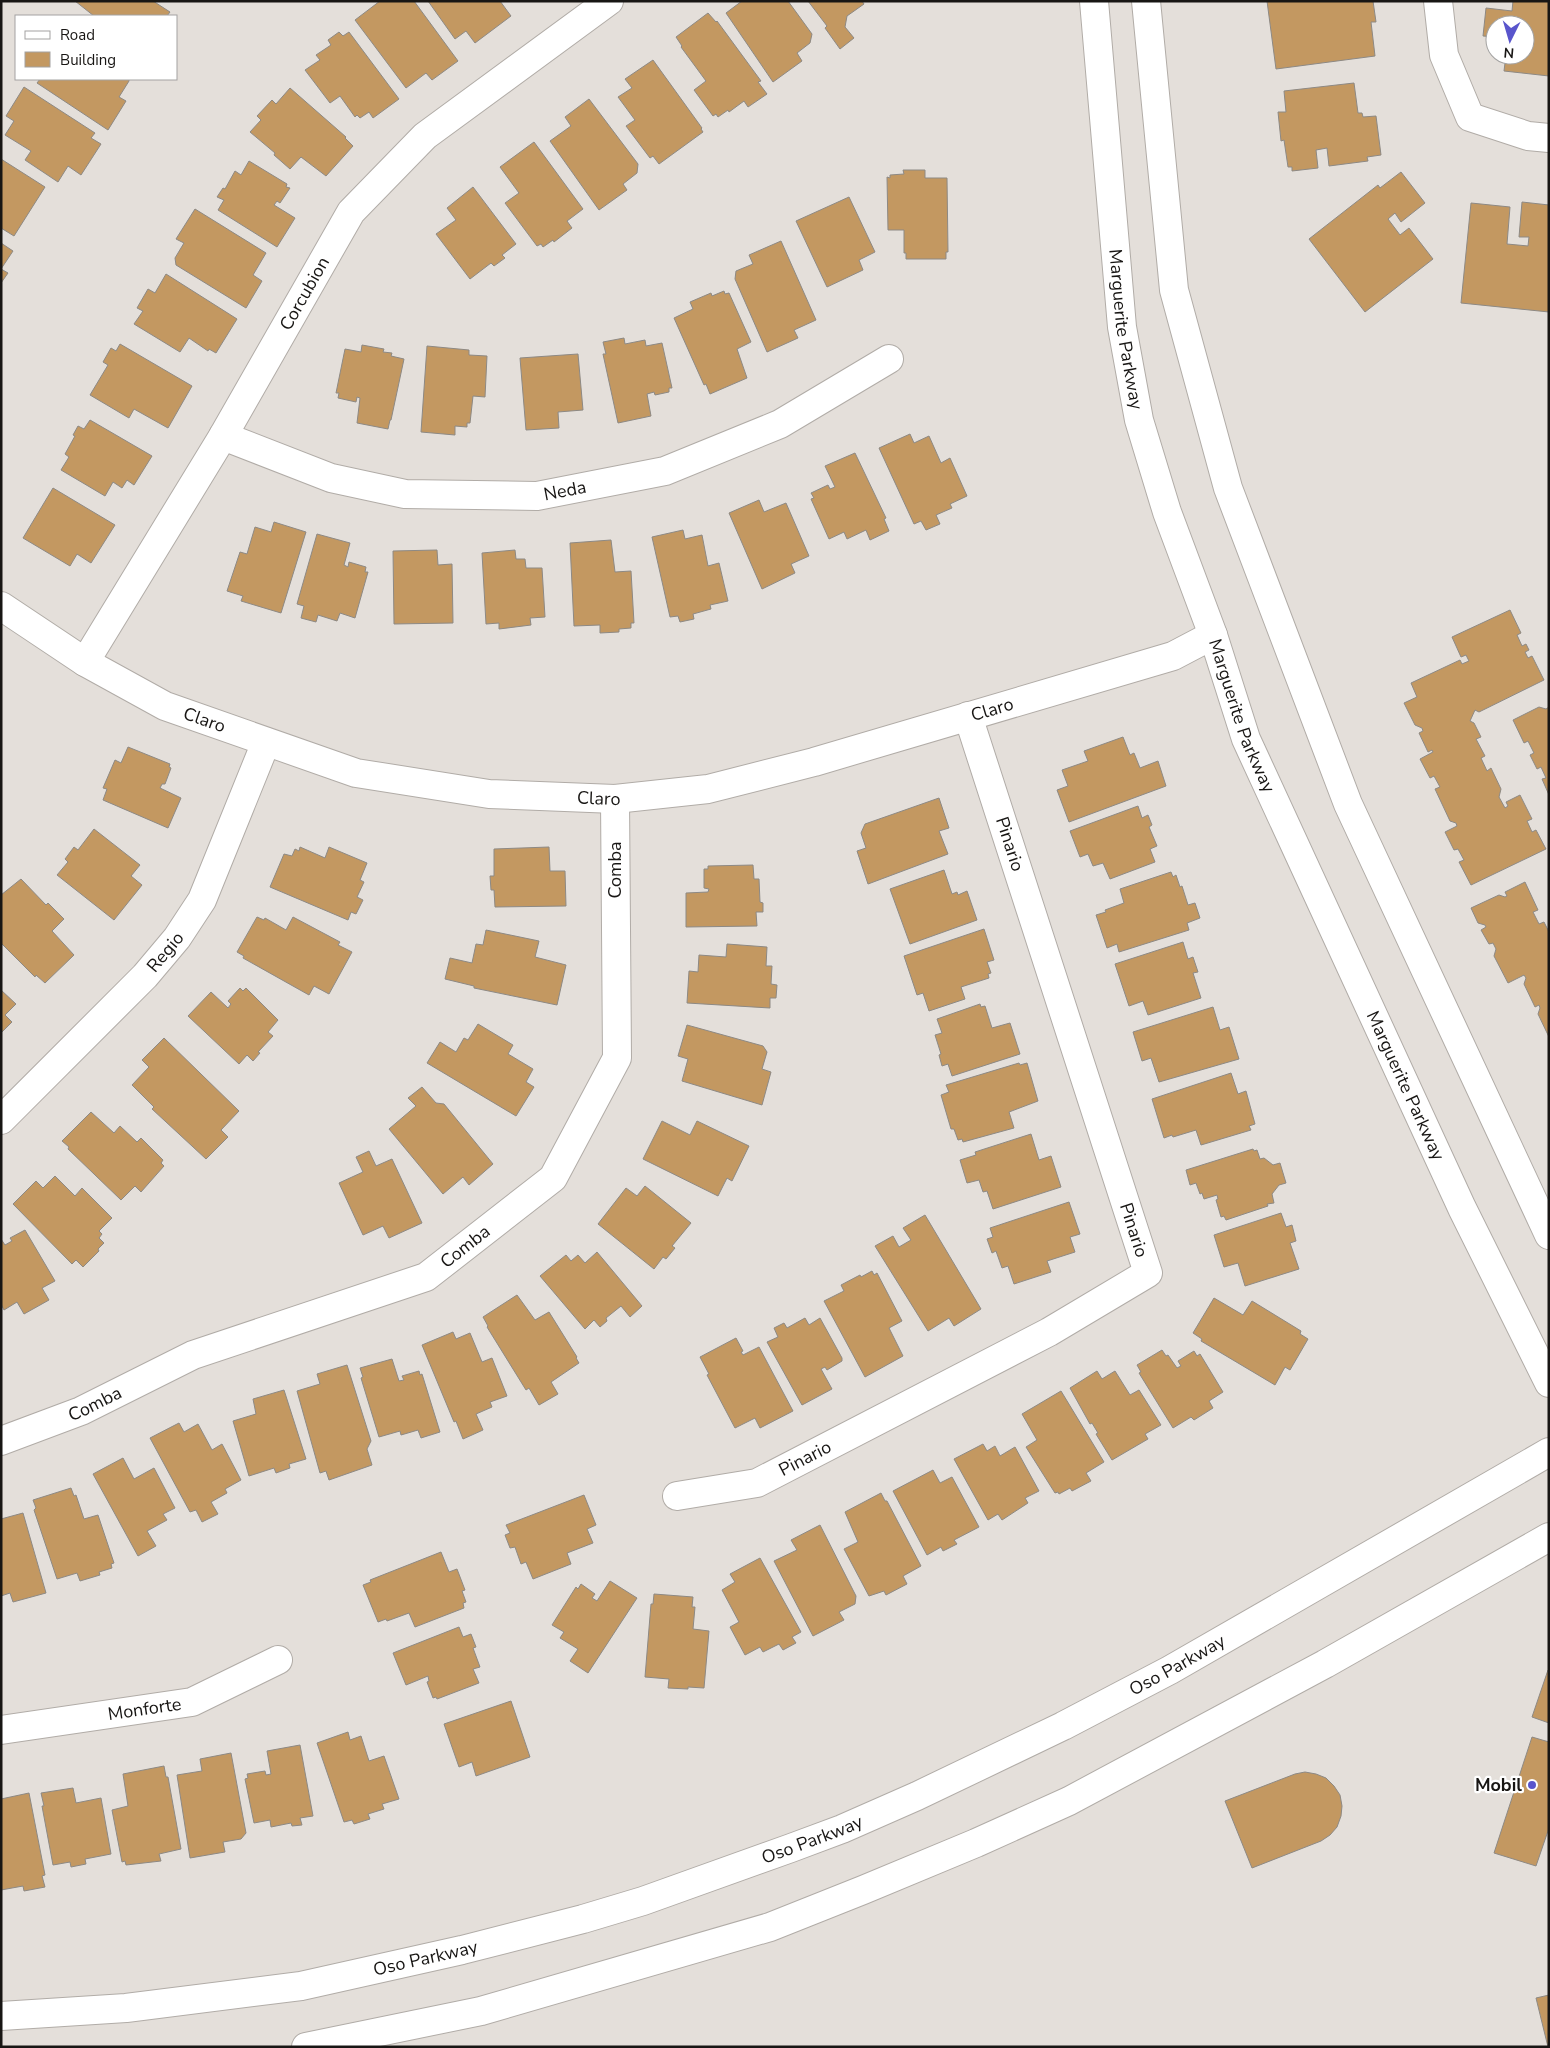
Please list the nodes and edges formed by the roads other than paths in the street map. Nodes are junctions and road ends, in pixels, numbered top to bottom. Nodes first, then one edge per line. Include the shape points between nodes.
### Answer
1 (609, 1) edge
2 (1094, 1) edge
3 (1146, 1) edge
4 (1438, 1) edge
5 (1549, 138) edge
6 (889, 359) dead end
7 (223, 436) junction
8 (1, 606) edge
9 (1213, 635) junction
10 (85, 662) junction
11 (968, 716) junction
12 (266, 742) junction
13 (615, 799) junction
14 (1, 1120) edge
15 (1549, 1235) edge
16 (1549, 1383) edge
17 (1, 1441) edge
18 (1549, 1452) edge
19 (677, 1496) dead end
20 (1549, 1537) edge
21 (278, 1660) dead end
22 (1, 1730) edge
23 (1, 2016) edge
24 (306, 2047) edge

1 - 7 street, Corcubion via 425,136 351,212
2 - 9 street, Marguerite Parkway via 1122,327 1139,420 1167,512
3 - 15 street via 1174,290 1228,488 1348,804
4 - 5 street via 1444,55 1470,117 1528,136
6 - 7 street, Neda via 780,424 665,471 537,496 405,494 331,478
7 - 10 street, Corcubion
8 - 10 street, Claro
9 - 11 street, Claro via 1173,656
9 - 16 street, Marguerite Parkway via 1246,739 1462,1208
10 - 12 street, Claro via 165,706
11 - 13 street, Claro via 814,762 708,789
11 - 19 street, Pinario via 1148,1273 1049,1332 757,1483
12 - 13 street, Claro via 356,773 489,794
12 - 14 street, Regio via 202,900 177,938 145,976
13 - 17 street, Comba via 617,1058 553,1178 426,1277 193,1355 81,1411
18 - 23 street, Oso Parkway via 1170,1670 1071,1722 917,1796 782,1851 643,1901 583,1918 462,1950 301,1986 126,2008
20 - 24 street via 1325,1664 1069,1801 863,1890 770,1927 481,2011
21 - 22 street, Monforte via 192,1702

